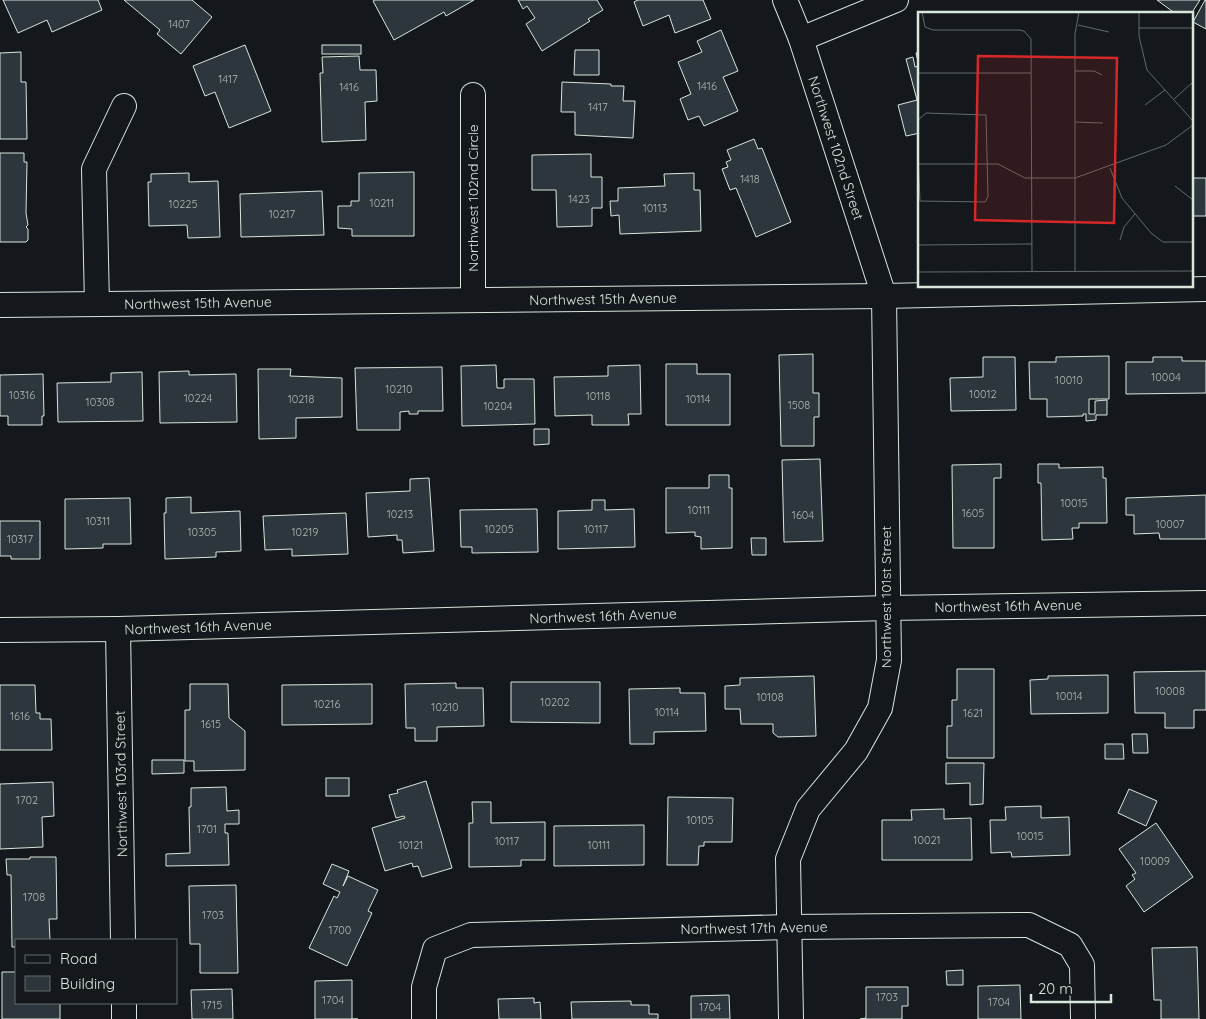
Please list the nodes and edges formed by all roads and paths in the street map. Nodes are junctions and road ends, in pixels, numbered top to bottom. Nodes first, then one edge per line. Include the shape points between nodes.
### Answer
1 (785, 0) edge
2 (896, 0) edge
3 (801, 40) junction
4 (473, 95) dead end
5 (124, 106) dead end
6 (1206, 289) edge
7 (884, 296) junction
8 (473, 300) junction
9 (96, 304) junction
10 (0, 306) edge
11 (1206, 603) edge
12 (888, 608) junction
13 (118, 629) junction
14 (0, 630) edge
15 (789, 927) junction
16 (123, 939) edge
17 (124, 1004) edge
18 (124, 1019) edge
19 (424, 1019) edge
20 (790, 1019) edge
21 (1083, 1019) edge

1 - 3 street, Northwest 102nd Street
2 - 3 street
3 - 7 street, Northwest 102nd Street
4 - 8 street, Northwest 102nd Circle
5 - 9 street via 94,169
6 - 7 street, Northwest 15th Avenue
7 - 8 street, Northwest 15th Avenue
7 - 12 street, Northwest 101st Street
8 - 9 street, Northwest 15th Avenue
9 - 10 street, Northwest 15th Avenue
11 - 12 street, Northwest 16th Avenue
12 - 13 street, Northwest 16th Avenue
12 - 15 street, Northwest 101st Street via 889,660 880,708 856,751 808,809 788,860
13 - 14 street, Northwest 16th Avenue
13 - 16 street, Northwest 103rd Street
15 - 19 street, Northwest 17th Avenue via 471,935 435,949 424,987
15 - 20 street, Northwest 101st Street
15 - 21 street, Northwest 17th Avenue via 1029,925 1070,946 1082,965
17 - 18 street

